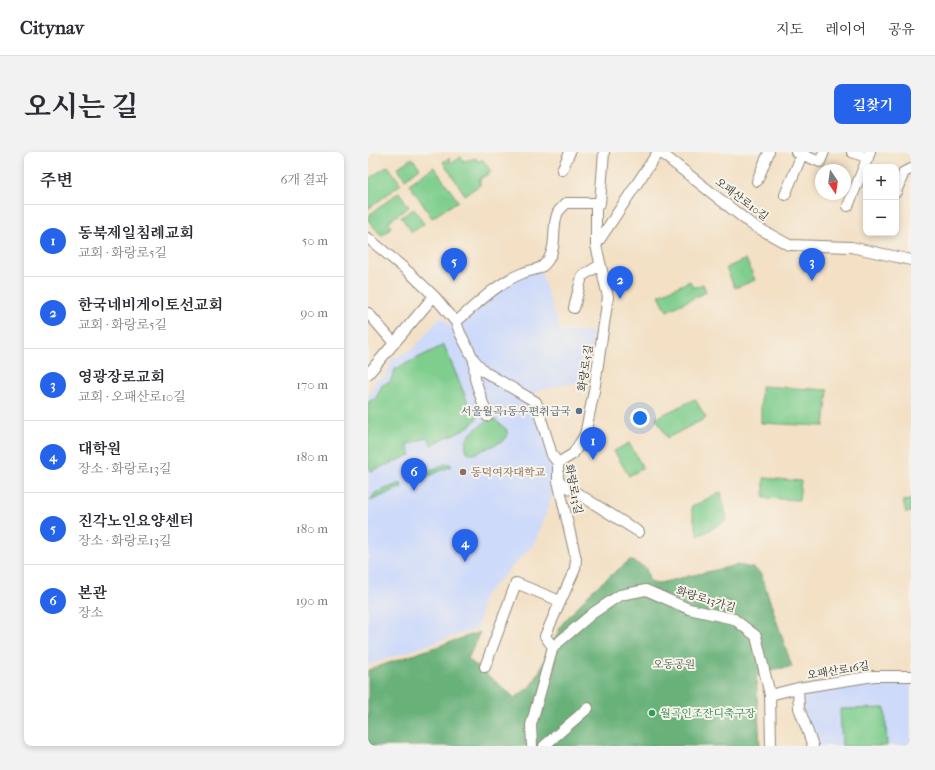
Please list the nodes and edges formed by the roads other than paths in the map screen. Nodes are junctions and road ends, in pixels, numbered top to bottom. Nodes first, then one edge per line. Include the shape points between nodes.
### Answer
1 (570, 152) edge
2 (604, 152) edge
3 (659, 152) edge
4 (769, 152) edge
5 (824, 152) edge
6 (852, 152) edge
7 (800, 153) edge
8 (869, 155) edge
9 (911, 169) edge
10 (562, 170) dead end
11 (758, 181) dead end
12 (899, 184) edge
13 (786, 195) dead end
14 (596, 203) junction
15 (848, 206) dead end
16 (368, 238) edge
17 (596, 245) junction
18 (911, 260) edge
19 (600, 264) junction
20 (434, 296) junction
21 (574, 308) dead end
22 (368, 313) edge
23 (456, 322) junction
24 (394, 343) junction
25 (474, 360) junction
26 (369, 369) edge
27 (485, 372) junction
28 (475, 379) junction
29 (487, 416) dead end
30 (558, 463) junction
31 (558, 481) junction
32 (639, 532) dead end
33 (560, 601) junction
34 (553, 647) junction
35 (485, 667) dead end
36 (911, 676) edge
37 (798, 688) junction
38 (770, 695) junction
39 (588, 708) dead end
40 (532, 746) edge
41 (544, 746) edge
42 (771, 746) edge
43 (813, 746) edge

1 - 10 street
2 - 14 street, 화랑로5길 via 600,204
3 - 17 street
3 - 18 street, 오패산로10길 via 751,224 789,245 851,247
4 - 11 street
5 - 7 street via 820,162
6 - 8 street
7 - 13 street
8 - 15 street
9 - 12 street via 904,172
14 - 17 street, 화랑로5길
14 - 23 street via 566,203 555,221 553,247 549,259 540,269 525,272 502,284
16 - 20 street, 화랑로13길 via 412,274
17 - 19 street, 화랑로5길
19 - 21 street via 582,276
19 - 30 street, 화랑로5길 via 608,297 585,435 573,454
20 - 23 street, 화랑로13길
20 - 24 street
22 - 24 street
23 - 25 street, 화랑로13길
24 - 26 street
25 - 27 street, 화랑로13길
25 - 28 street
27 - 28 street
27 - 30 street, 화랑로13길 via 536,402 552,455
28 - 29 street
30 - 31 street, 화랑로13길
31 - 32 street
31 - 33 street, 화랑로13길 via 576,558 575,569
33 - 34 street, 화랑로13길 via 545,636
33 - 35 street via 516,583
34 - 38 street, 화랑로13가길 via 593,613 620,595 646,590 690,608 734,619 756,636
34 - 40 street via 531,726
36 - 37 street, 오패산로16길 via 874,676
37 - 38 street, 오패산로16길
37 - 43 street via 799,708
38 - 42 street, 화랑로13가길
39 - 41 street

